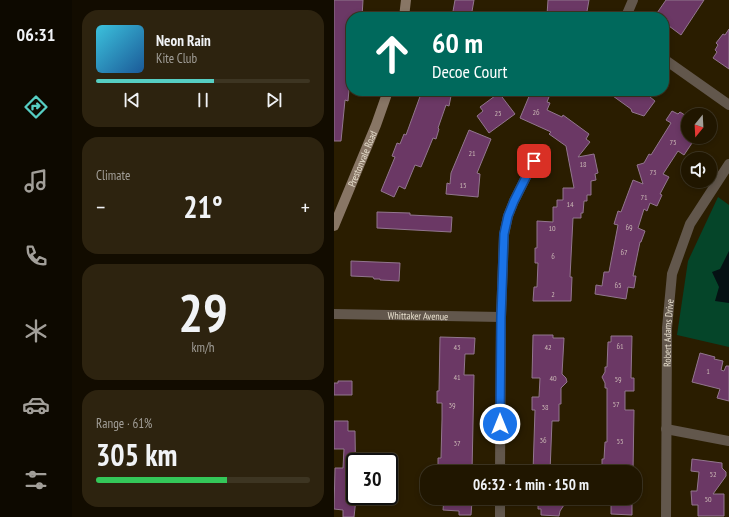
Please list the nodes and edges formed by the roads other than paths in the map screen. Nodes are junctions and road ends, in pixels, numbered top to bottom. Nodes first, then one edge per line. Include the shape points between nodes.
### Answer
1 (406, 0) edge
2 (633, 0) edge
3 (405, 12) edge
4 (628, 12) edge
5 (669, 63) edge
6 (386, 96) edge
7 (729, 105) edge
8 (534, 161) dead end
9 (729, 164) edge
10 (334, 226) edge
11 (334, 314) edge
12 (501, 317) junction
13 (666, 429) junction
14 (729, 441) edge
15 (500, 465) edge
16 (500, 505) edge
17 (500, 517) edge
18 (666, 517) edge

1 - 3 street
2 - 4 street
5 - 7 street
6 - 10 street, Prestonvale Road
8 - 12 street via 514,201 504,234
9 - 13 street, Robert Adams Drive via 690,224 672,274 666,328
11 - 12 street, Whittaker Avenue
12 - 15 street
13 - 14 street
13 - 18 street, Robert Adams Drive
16 - 17 street

